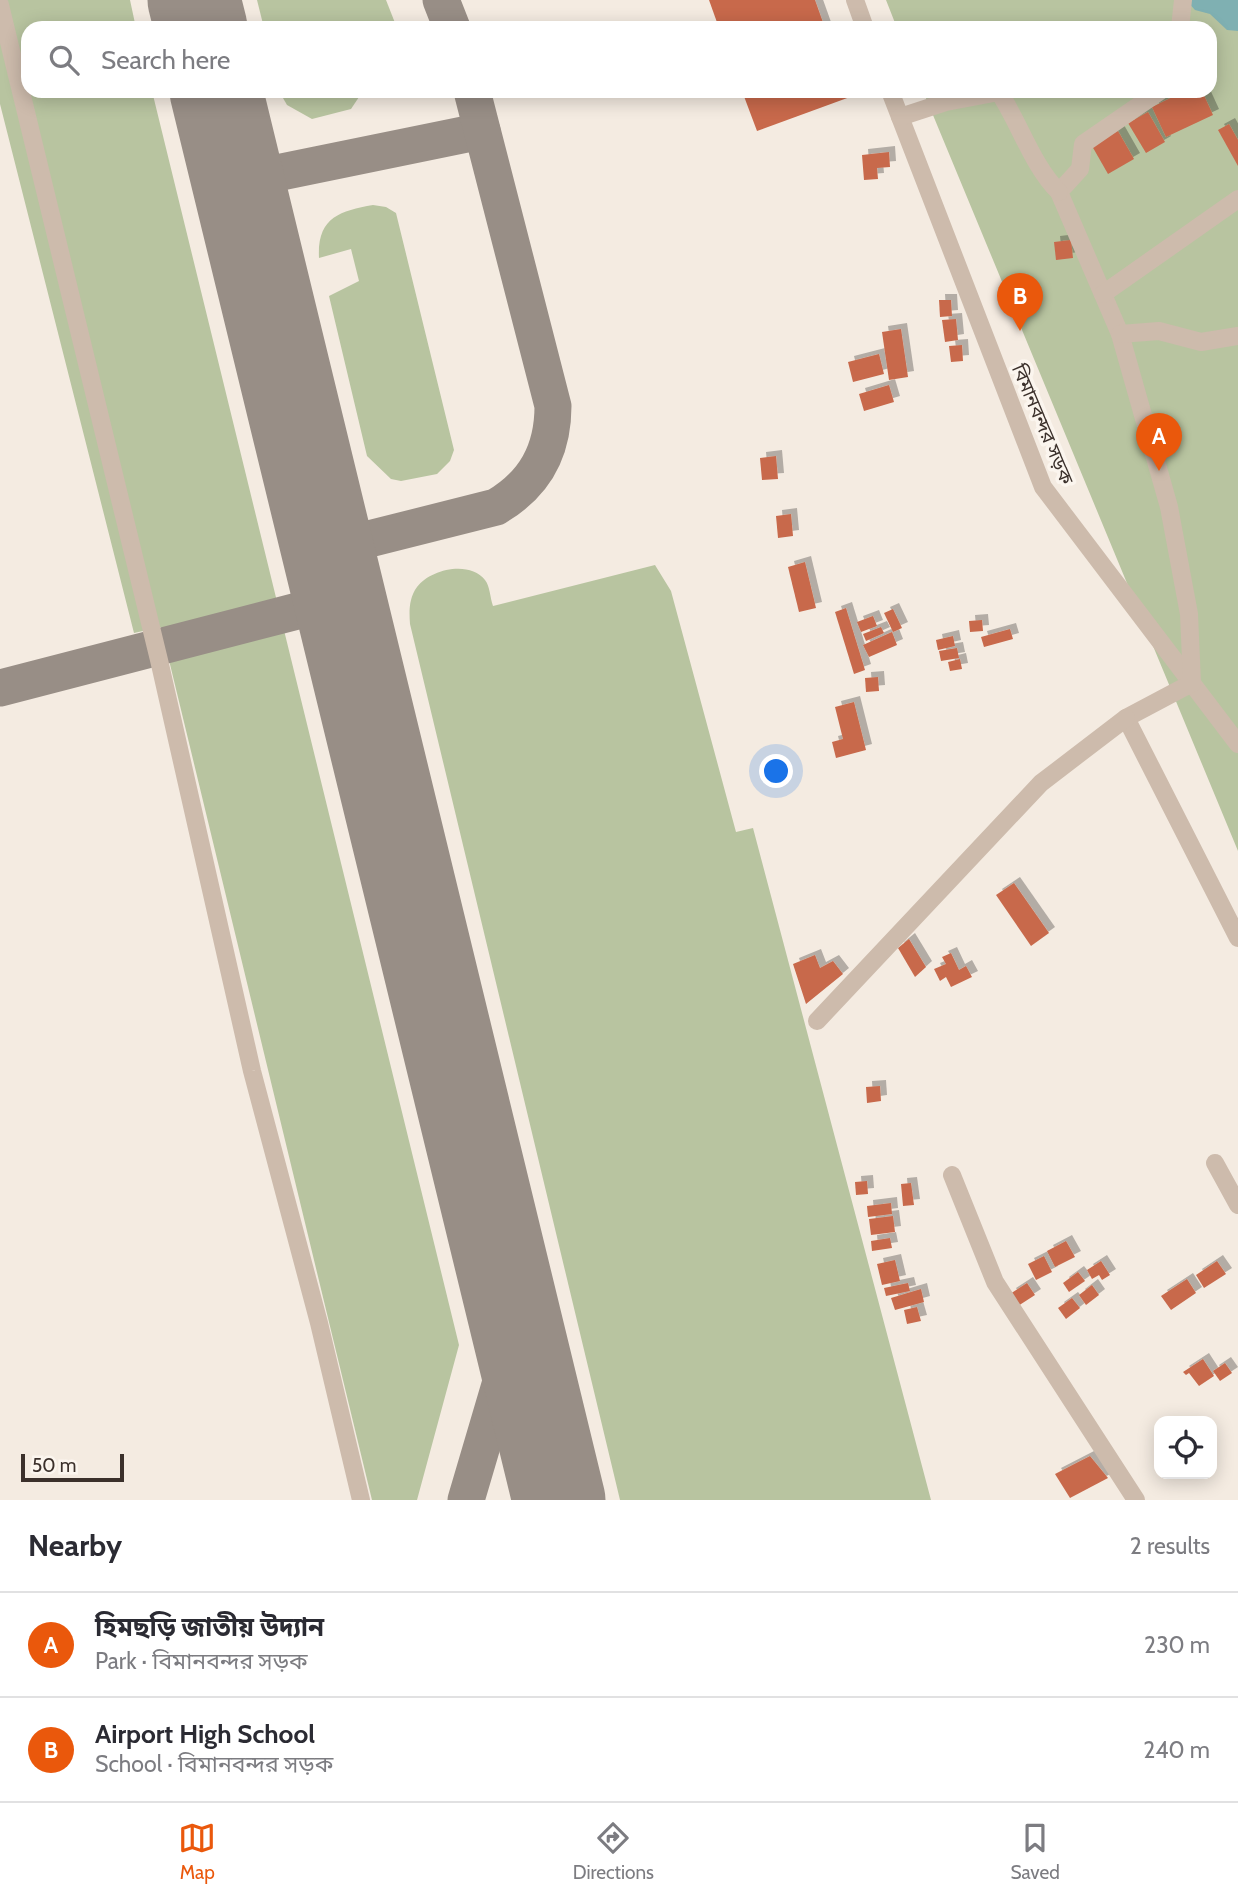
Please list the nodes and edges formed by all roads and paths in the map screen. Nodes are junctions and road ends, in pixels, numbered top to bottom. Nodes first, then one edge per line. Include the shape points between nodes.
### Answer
1 (855, 0) edge
2 (1183, 0) edge
3 (0, 5) edge
4 (862, 21) edge
5 (1181, 21) edge
6 (21, 92) edge
7 (23, 98) edge
8 (893, 98) edge
9 (975, 98) edge
10 (1003, 98) edge
11 (1150, 98) edge
12 (900, 117) junction
13 (1059, 192) junction
14 (1238, 199) edge
15 (1103, 294) junction
16 (1120, 334) junction
17 (1238, 337) edge
18 (1192, 683) junction
19 (1126, 718) junction
20 (1238, 744) edge
21 (1238, 938) edge
22 (817, 1021) dead end
23 (1215, 1163) dead end
24 (952, 1175) dead end
25 (1238, 1205) edge
26 (361, 1500) edge
27 (1136, 1500) edge

1 - 4 street
2 - 5 street
3 - 6 street
7 - 26 street via 159,660 252,1071
8 - 12 street, বিমানবন্দর সড়ক
9 - 12 street
10 - 13 street via 1045,178
11 - 13 street via 1083,144 1080,169
12 - 18 street, বিমানবন্দর সড়ক via 1042,487
13 - 15 street
14 - 15 street
15 - 16 street
16 - 17 street via 1159,331 1201,342
16 - 18 street via 1169,507 1189,614
18 - 19 street
18 - 20 street, বিমানবন্দর সড়ক
19 - 21 street
19 - 22 street via 1041,783
23 - 25 street
24 - 27 street via 995,1282

